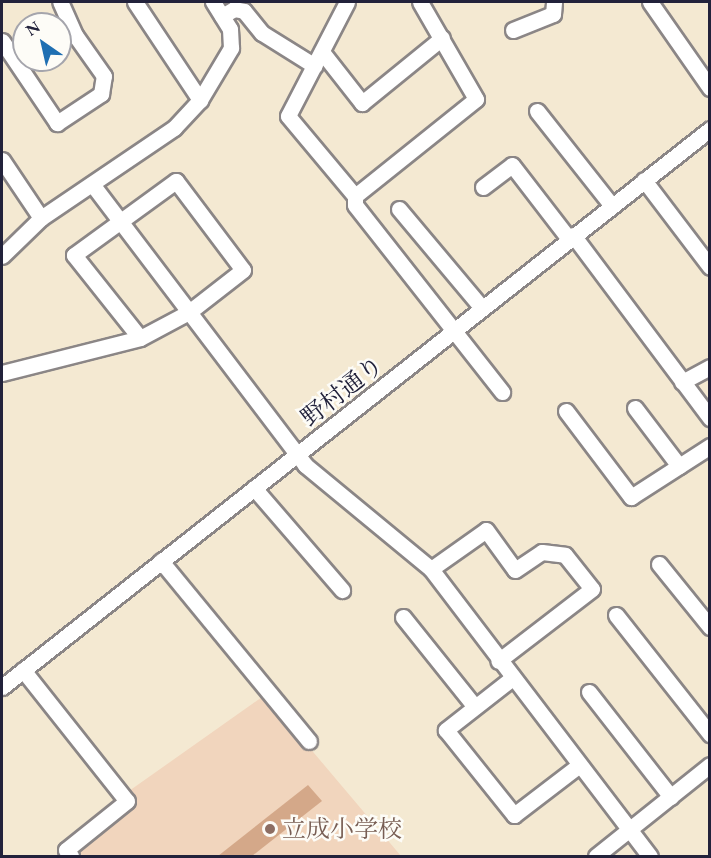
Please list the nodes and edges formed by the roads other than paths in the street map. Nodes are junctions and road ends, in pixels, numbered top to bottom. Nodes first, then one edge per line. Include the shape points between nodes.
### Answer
1 (60, 2) edge
2 (135, 2) edge
3 (213, 2) edge
4 (347, 2) edge
5 (420, 2) edge
6 (554, 2) edge
7 (650, 2) edge
8 (222, 16) junction
9 (513, 30) dead end
10 (442, 38) junction
11 (2, 41) edge
12 (322, 52) junction
13 (315, 66) junction
14 (710, 88) edge
15 (200, 100) junction
16 (537, 111) dead end
17 (710, 129) edge
18 (2, 160) edge
19 (644, 180) junction
20 (92, 184) junction
21 (483, 187) dead end
22 (355, 196) junction
23 (612, 206) junction
24 (399, 209) dead end
25 (41, 218) junction
26 (121, 221) junction
27 (571, 237) junction
28 (2, 256) edge
29 (710, 267) edge
30 (482, 308) junction
31 (193, 317) junction
32 (455, 330) junction
33 (140, 338) junction
34 (710, 367) edge
35 (2, 373) edge
36 (682, 382) junction
37 (502, 392) dead end
38 (635, 408) dead end
39 (566, 411) dead end
40 (710, 418) edge
41 (710, 446) edge
42 (297, 455) junction
43 (679, 466) junction
44 (254, 488) junction
45 (161, 561) junction
46 (659, 564) dead end
47 (431, 569) junction
48 (342, 590) dead end
49 (616, 615) dead end
50 (403, 617) dead end
51 (710, 627) edge
52 (498, 661) junction
53 (23, 670) junction
54 (511, 679) junction
55 (2, 687) edge
56 (589, 692) dead end
57 (475, 707) junction
58 (710, 734) edge
59 (309, 741) dead end
60 (710, 765) edge
61 (578, 766) junction
62 (671, 797) junction
63 (629, 830) junction
64 (71, 856) edge
65 (596, 856) edge
66 (650, 856) edge

1 - 11 street via 66,20 105,81 100,94 83,106 57,123
2 - 15 street
3 - 8 street
4 - 12 street
5 - 10 street
6 - 9 street via 553,14
7 - 14 street
8 - 13 street via 234,9 244,11 261,33
8 - 15 street via 230,29 231,48
10 - 12 street via 362,103
10 - 22 street via 476,99
12 - 13 street
13 - 22 street via 288,116
15 - 20 street via 174,128
16 - 23 street
17 - 19 street, 野村通り
18 - 25 street
19 - 23 street, 野村通り
19 - 29 street
20 - 25 street
20 - 26 street
21 - 27 street via 512,165
22 - 32 street via 355,205
23 - 27 street, 野村通り
24 - 30 street
25 - 28 street
26 - 31 street
26 - 31 street via 176,181 237,262 243,270
26 - 33 street via 74,255
27 - 30 street, 野村通り
27 - 36 street
30 - 32 street, 野村通り
31 - 33 street via 169,323
31 - 42 street
32 - 37 street
32 - 42 street, 野村通り
33 - 35 street
34 - 36 street
36 - 40 street
38 - 43 street
39 - 43 street via 632,497
41 - 43 street
42 - 44 street, 野村通り
42 - 47 street
44 - 45 street, 野村通り
44 - 48 street
45 - 53 street, 野村通り
45 - 59 street
46 - 51 street
47 - 52 street
47 - 52 street via 486,530 515,570 542,552 565,555 592,589
49 - 58 street
50 - 57 street
52 - 54 street
53 - 55 street, 野村通り
53 - 64 street via 128,801 66,850
54 - 57 street
54 - 61 street
56 - 62 street
57 - 61 street via 446,730 514,815
60 - 62 street
61 - 63 street
62 - 63 street
63 - 65 street
63 - 66 street

